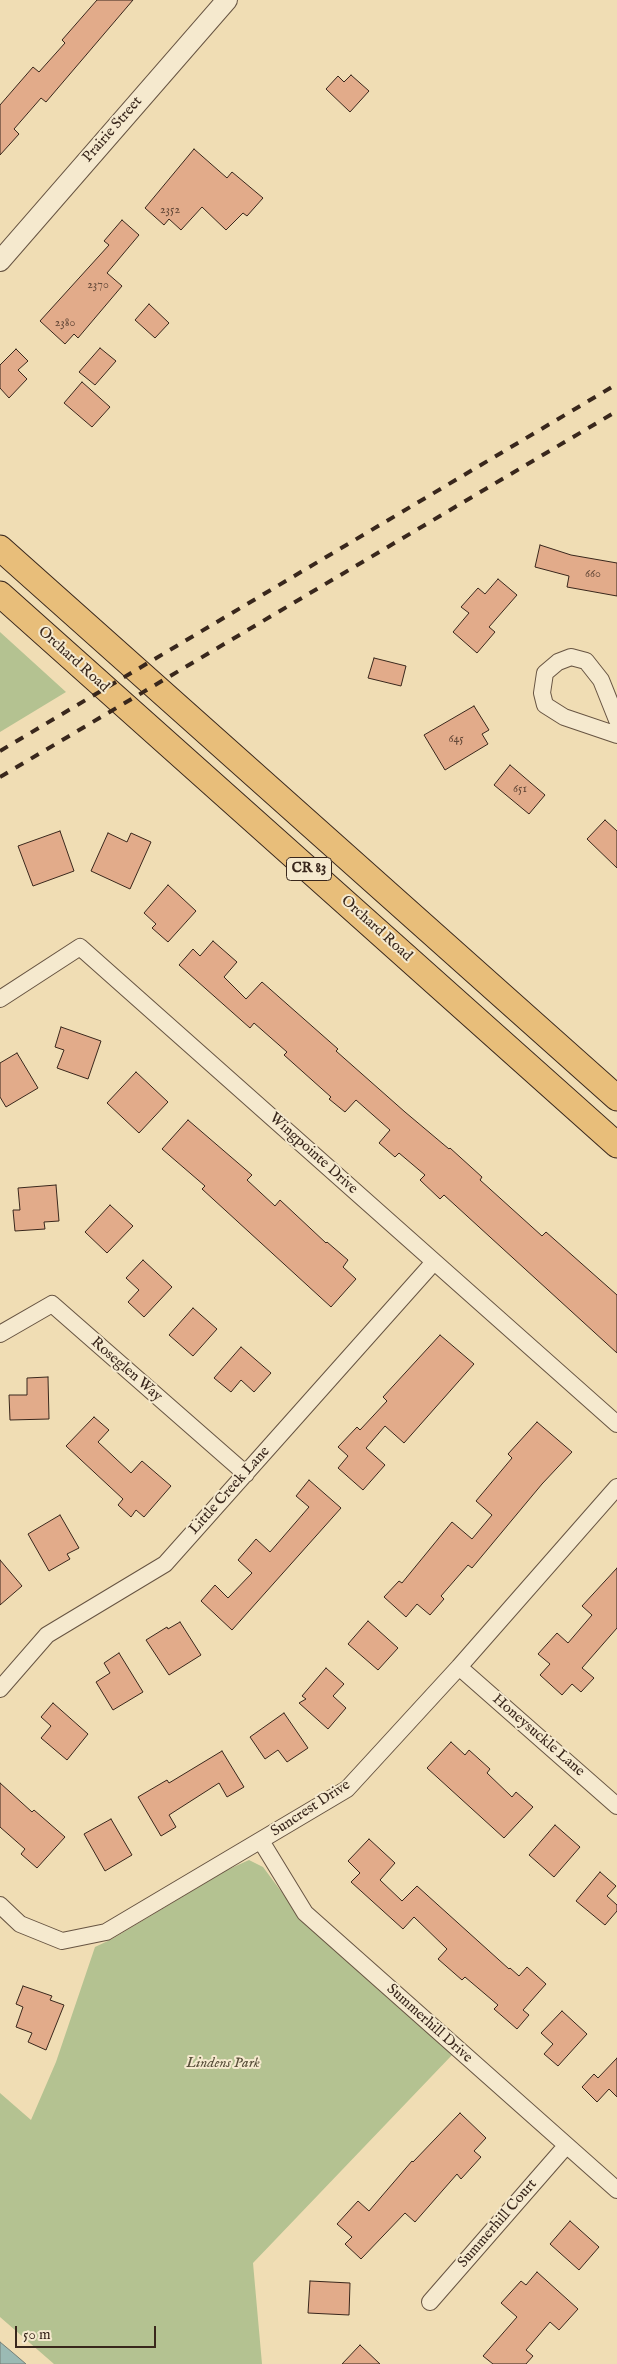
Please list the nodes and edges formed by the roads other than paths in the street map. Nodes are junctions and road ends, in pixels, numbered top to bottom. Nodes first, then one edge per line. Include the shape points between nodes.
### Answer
1 (227, 0) edge
2 (0, 261) edge
3 (0, 548) edge
4 (0, 594) edge
5 (617, 720) edge
6 (617, 735) edge
7 (0, 999) edge
8 (617, 1098) edge
9 (617, 1145) edge
10 (434, 1262) junction
11 (0, 1334) edge
12 (617, 1424) edge
13 (246, 1474) junction
14 (617, 1487) edge
15 (459, 1667) junction
16 (0, 1688) edge
17 (617, 1806) edge
18 (261, 1841) junction
19 (0, 1905) edge
20 (566, 2146) junction
21 (617, 2190) edge
22 (430, 2302) dead end

1 - 2 street, Prairie Street
3 - 8 main road, CR 83
4 - 9 main road, Orchard Road / CR 83
5 - 6 street via 601,680 586,661 571,657 544,673 542,693 545,705 564,717
7 - 10 street, Wingpointe Drive via 80,947
10 - 12 street, Wingpointe Drive
10 - 13 street, Little Creek Lane
11 - 13 street, Roseglen Way via 52,1304
13 - 16 street, Little Creek Lane via 165,1564 48,1635
14 - 15 street, Suncrest Drive
15 - 17 street, Honeysuckle Lane
15 - 18 street, Suncrest Drive via 347,1789
18 - 19 street, Suncrest Drive via 106,1932 62,1941 20,1924
18 - 20 street, Summerhill Drive via 305,1913
20 - 21 street, Summerhill Drive
20 - 22 street, Summerhill Court

